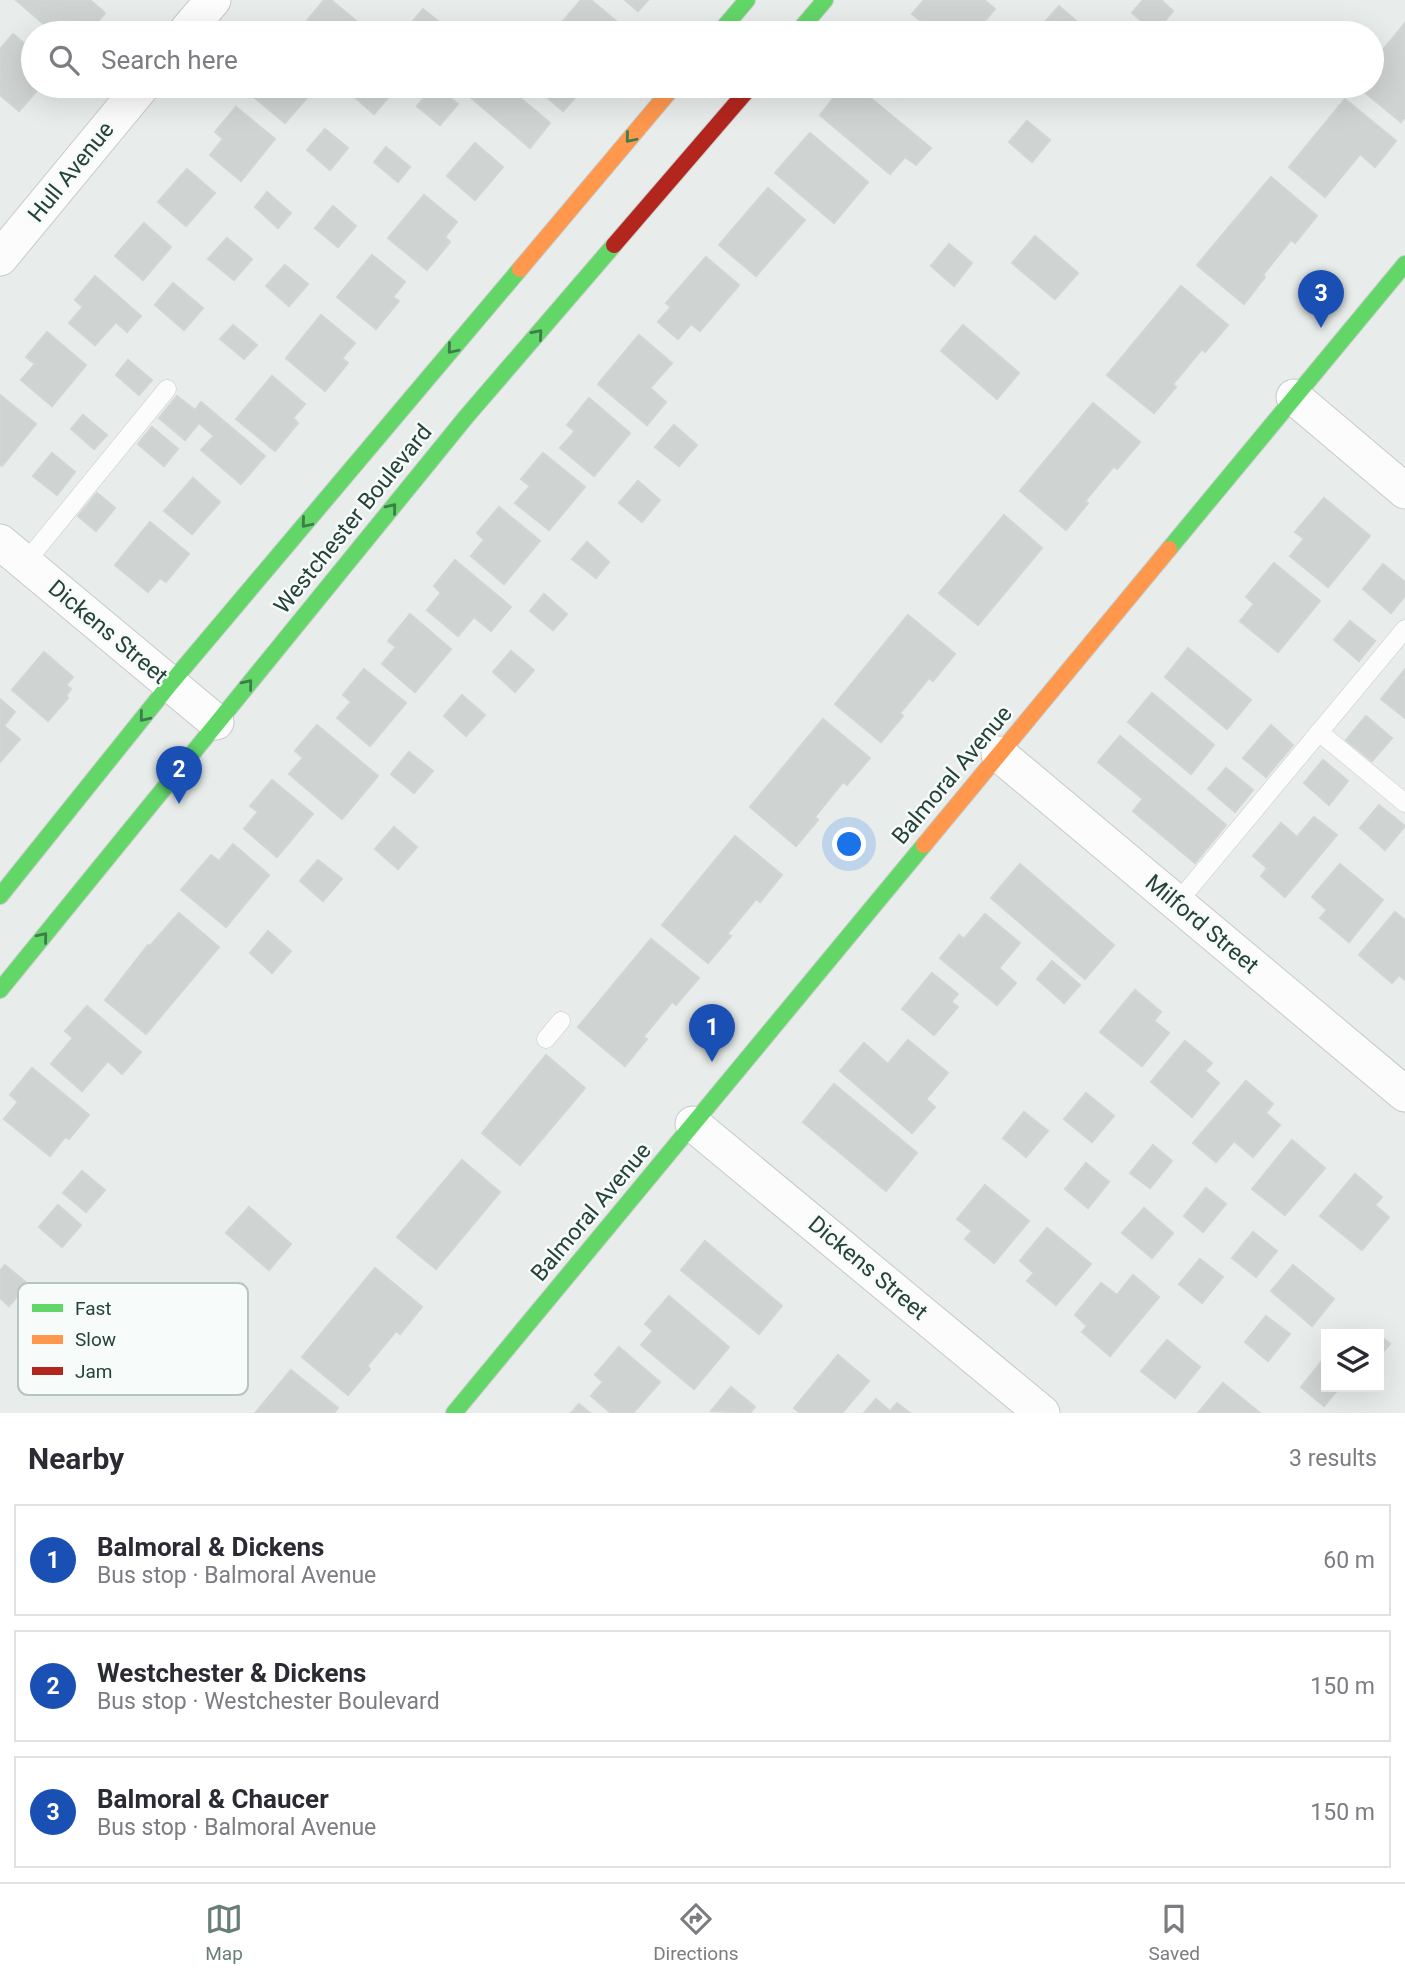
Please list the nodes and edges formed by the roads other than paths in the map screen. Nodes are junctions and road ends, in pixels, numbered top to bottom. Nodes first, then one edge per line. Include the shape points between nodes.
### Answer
1 (213, 0) edge
2 (747, 0) edge
3 (818, 2) edge
4 (196, 21) edge
5 (729, 21) edge
6 (805, 21) edge
7 (132, 98) edge
8 (664, 98) edge
9 (741, 98) edge
10 (0, 258) edge
11 (1405, 264) edge
12 (167, 389) dead end
13 (1294, 397) junction
14 (1405, 491) edge
15 (12, 552) edge
16 (1405, 629) edge
17 (170, 684) junction
18 (216, 722) junction
19 (1320, 732) junction
20 (999, 754) junction
21 (1405, 803) edge
22 (0, 896) edge
23 (1177, 903) junction
24 (0, 990) edge
25 (561, 1020) dead end
26 (545, 1039) dead end
27 (1405, 1094) edge
28 (693, 1124) junction
29 (454, 1413) edge
30 (1042, 1413) edge

1 - 4 street
2 - 5 street
3 - 6 street
7 - 10 street, Hull Avenue
8 -> 17 street, Westchester Boulevard
18 -> 9 street, Westchester Boulevard via 466,417
11 - 13 street, Balmoral Avenue
12 - 15 lane
13 - 14 street
13 - 20 street, Balmoral Avenue
15 - 17 street, Dickens Street
16 - 19 lane
17 - 18 street, Dickens Street
17 -> 22 street, Westchester Boulevard
24 -> 18 street, Westchester Boulevard
19 - 21 lane
19 - 23 lane
20 - 23 street, Milford Street
20 - 28 street, Balmoral Avenue
23 - 27 street, Milford Street
25 - 26 lane
28 - 29 street, Balmoral Avenue
28 - 30 street, Dickens Street

